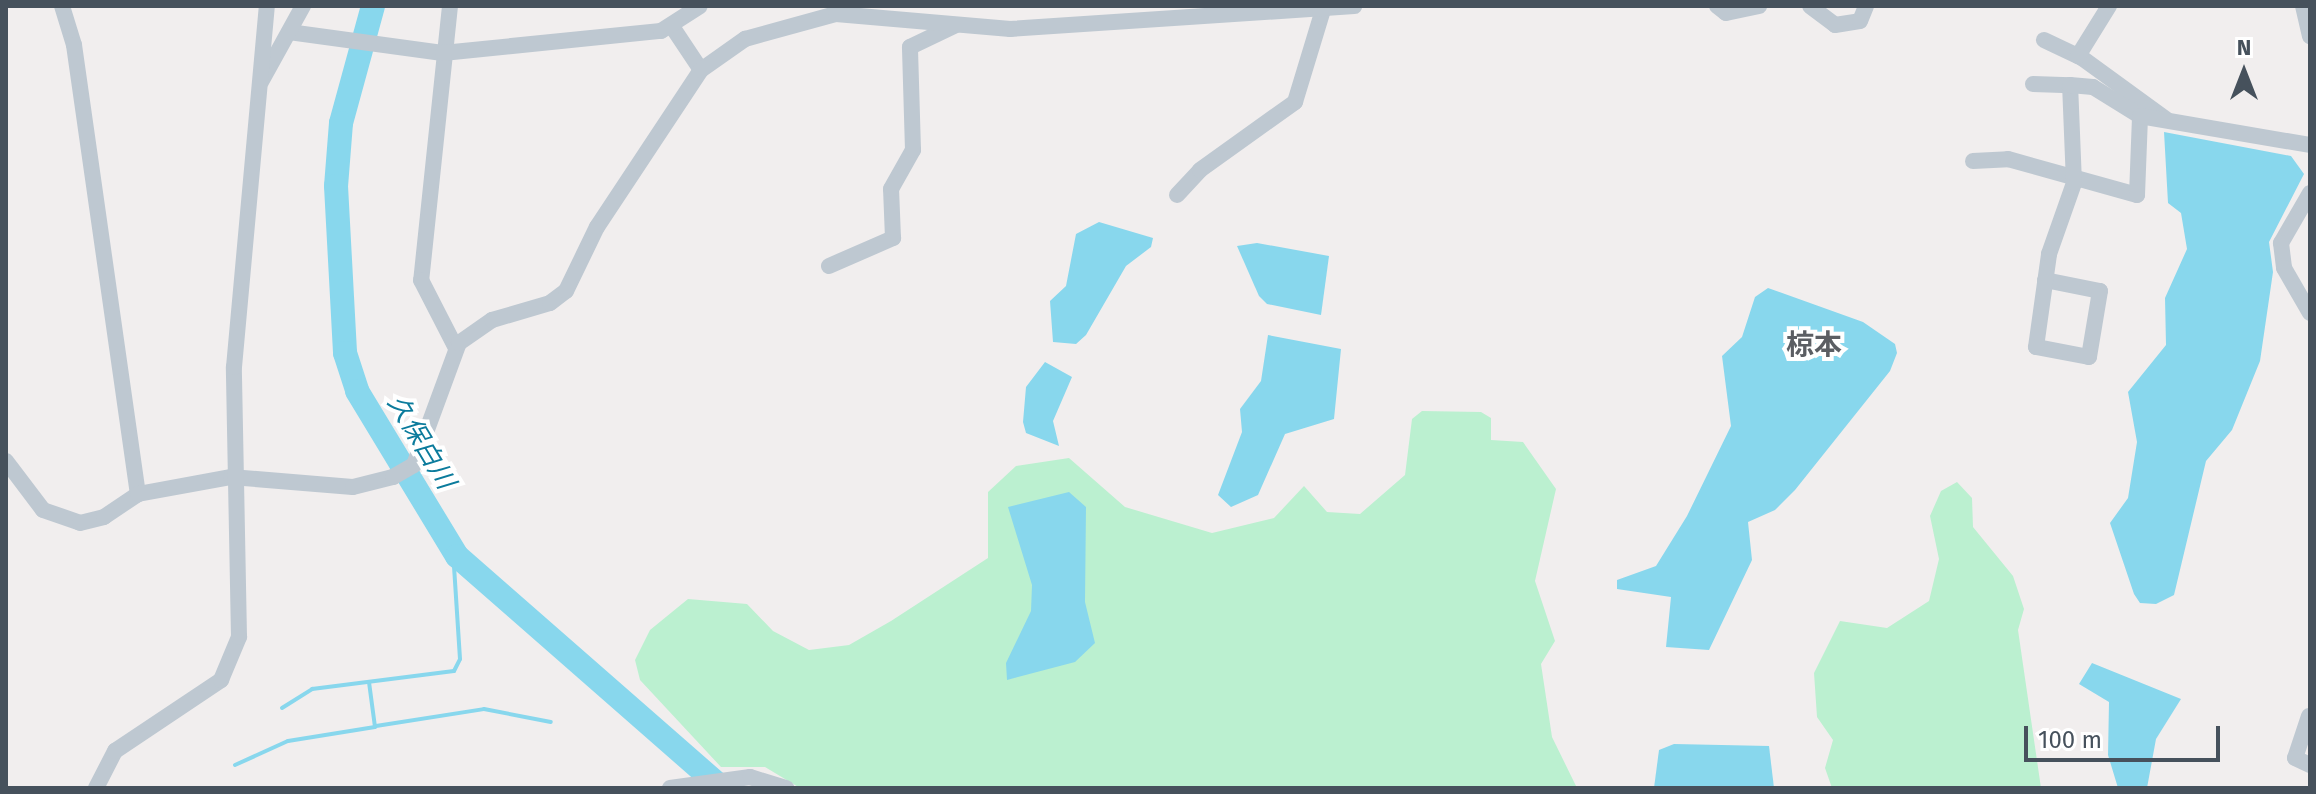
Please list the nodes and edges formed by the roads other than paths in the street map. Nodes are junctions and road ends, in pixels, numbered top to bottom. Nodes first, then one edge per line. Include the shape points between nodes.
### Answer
1 (62, 6) edge
2 (267, 6) edge
3 (303, 6) edge
4 (450, 6) edge
5 (700, 6) edge
6 (1354, 6) edge
7 (1717, 6) edge
8 (1759, 6) edge
9 (1810, 6) edge
10 (1866, 6) edge
11 (2109, 6) edge
12 (2303, 6) edge
13 (1323, 10) junction
14 (1245, 11) edge
15 (957, 25) junction
16 (673, 28) junction
17 (289, 32) junction
18 (2310, 36) edge
19 (2044, 40) dead end
20 (443, 53) junction
21 (2078, 56) junction
22 (701, 70) junction
23 (2033, 84) dead end
24 (2070, 85) junction
25 (258, 87) junction
26 (2140, 116) junction
27 (2168, 120) junction
28 (2310, 145) edge
29 (1973, 161) dead end
30 (2074, 178) junction
31 (2310, 193) edge
32 (1177, 195) dead end
33 (829, 266) dead end
34 (2045, 280) dead end
35 (2310, 313) edge
36 (456, 348) junction
37 (6, 461) edge
38 (231, 477) junction
39 (138, 494) junction
40 (2309, 716) edge
41 (2310, 765) edge
42 (96, 788) edge
43 (670, 788) edge
44 (786, 788) edge

1 - 39 street via 74,45
2 - 25 street
3 - 17 street
4 - 20 street
5 - 16 street
6 - 13 street
7 - 8 street via 1726,13
9 - 10 street via 1835,25 1860,21
11 - 21 street
12 - 18 street
13 - 14 street
13 - 32 street via 1295,102 1200,170
14 - 15 street via 1010,29
15 - 22 street via 836,14 745,39
15 - 33 street via 910,47 913,150 891,189 893,238
16 - 20 street
16 - 22 street
17 - 20 street
17 - 25 street
19 - 21 street
20 - 36 street via 421,280
21 - 27 street
22 - 36 street via 597,227 566,291 550,303 492,320
23 - 24 street
24 - 26 street via 2093,87
24 - 30 street
25 - 38 street
26 - 27 street
26 - 30 street via 2137,195
27 - 28 street
29 - 30 street via 2008,159
30 - 34 street via 2049,254 2047,270 2045,285 2036,347 2089,357 2100,291 2073,285 2059,283
31 - 35 street via 2281,243 2284,268
36 - 38 street via 414,465 393,477 353,487
37 - 39 street via 43,510 64,521 104,517
38 - 39 street
38 - 42 street via 239,608 232,661 209,692 115,751
40 - 41 street via 2295,758
43 - 44 street via 750,777

